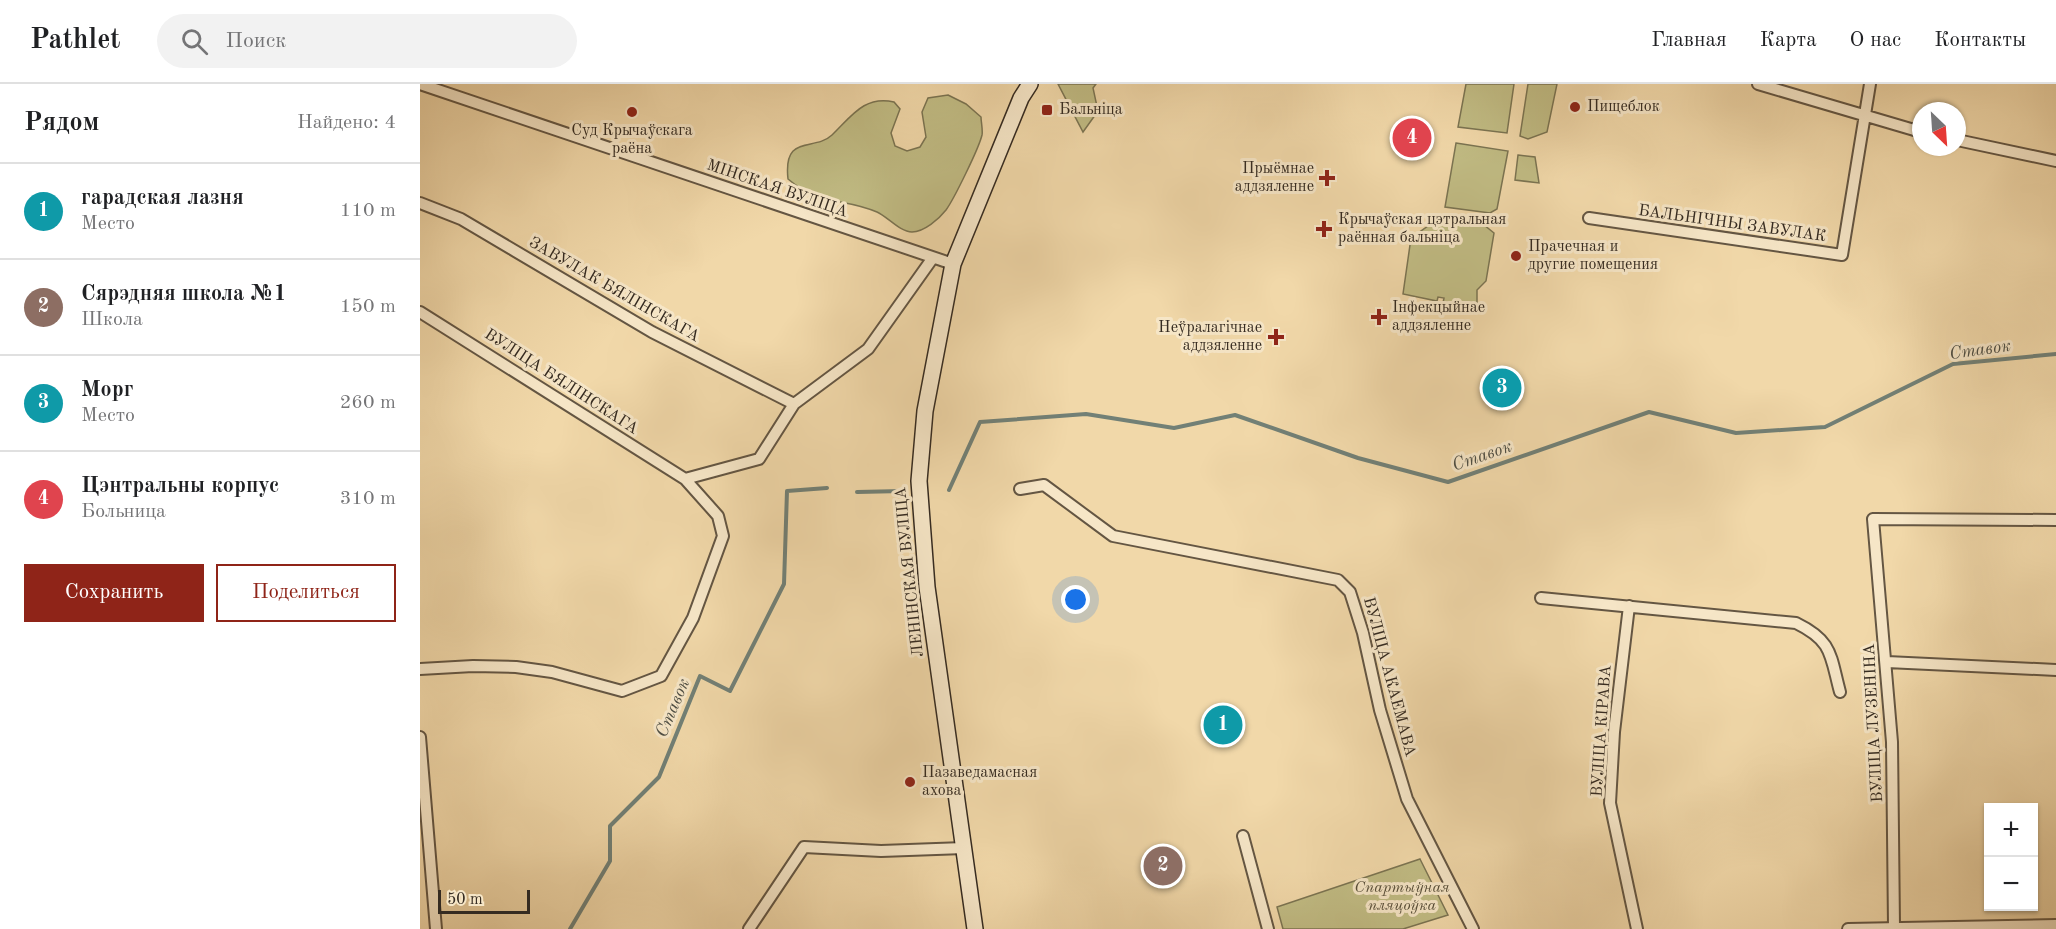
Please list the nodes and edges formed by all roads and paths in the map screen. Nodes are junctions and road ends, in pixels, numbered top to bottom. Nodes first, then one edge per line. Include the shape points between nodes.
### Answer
1 (420, 84) edge
2 (1030, 84) edge
3 (1758, 84) edge
4 (1870, 84) edge
5 (1865, 118) junction
6 (1912, 130) edge
7 (1966, 142) edge
8 (2056, 161) edge
9 (420, 202) edge
10 (1589, 218) dead end
11 (932, 259) junction
12 (953, 264) junction
13 (420, 312) edge
14 (794, 404) junction
15 (685, 479) junction
16 (1020, 489) dead end
17 (2056, 520) edge
18 (1540, 598) dead end
19 (1629, 606) junction
20 (1887, 662) junction
21 (420, 669) edge
22 (2056, 670) edge
23 (1840, 692) dead end
24 (420, 737) edge
25 (1243, 836) dead end
26 (964, 848) junction
27 (2056, 924) edge
28 (1894, 926) junction
29 (436, 929) edge
30 (749, 929) edge
31 (975, 929) edge
32 (1268, 929) edge
33 (1473, 929) edge
34 (1637, 929) edge
35 (1848, 929) edge

1 - 11 street, МІНСКАЯ ВУЛІЦА
2 - 12 main road, ЛЕНІНСКАЯ ВУЛІЦА
3 - 5 street
4 - 5 street, БАЛЬНІЧНЫ ЗАВУЛАК
5 - 6 street
5 - 10 street, БАЛЬНІЧНЫ ЗАВУЛАК via 1842,255
7 - 8 street
9 - 14 street, ЗАВУЛАК БЯЛІНСКАГА via 461,219 652,332
11 - 12 street, МІНСКАЯ ВУЛІЦА
11 - 14 street via 868,349
12 - 26 main road, ЛЕНІНСКАЯ ВУЛІЦА via 927,401 918,481 927,587
13 - 15 street, ВУЛІЦА БЯЛІНСКАГА
14 - 15 street via 759,459
15 - 21 street, ВУЛІЦА БЯЛІНСКАГА via 718,516 723,536 693,618 661,676 622,691 552,672 516,667
16 - 33 street, ВУЛІЦА АКАЕМАВА via 1044,485 1113,536 1338,580 1350,592 1363,633 1380,710 1407,799
17 - 20 street, ВУЛІЦА ЛУЗЕНІНА via 1873,519
18 - 19 street
19 - 23 street via 1796,623 1827,645
19 - 34 street, ВУЛІЦА КІРАВА via 1614,732 1611,803
20 - 22 street
20 - 28 street, ВУЛІЦА ЛУЗЕНІНА
24 - 29 street
25 - 32 street
26 - 30 street via 881,851 804,847
26 - 31 main road, ЛЕНІНСКАЯ ВУЛІЦА
27 - 28 street
28 - 35 street

